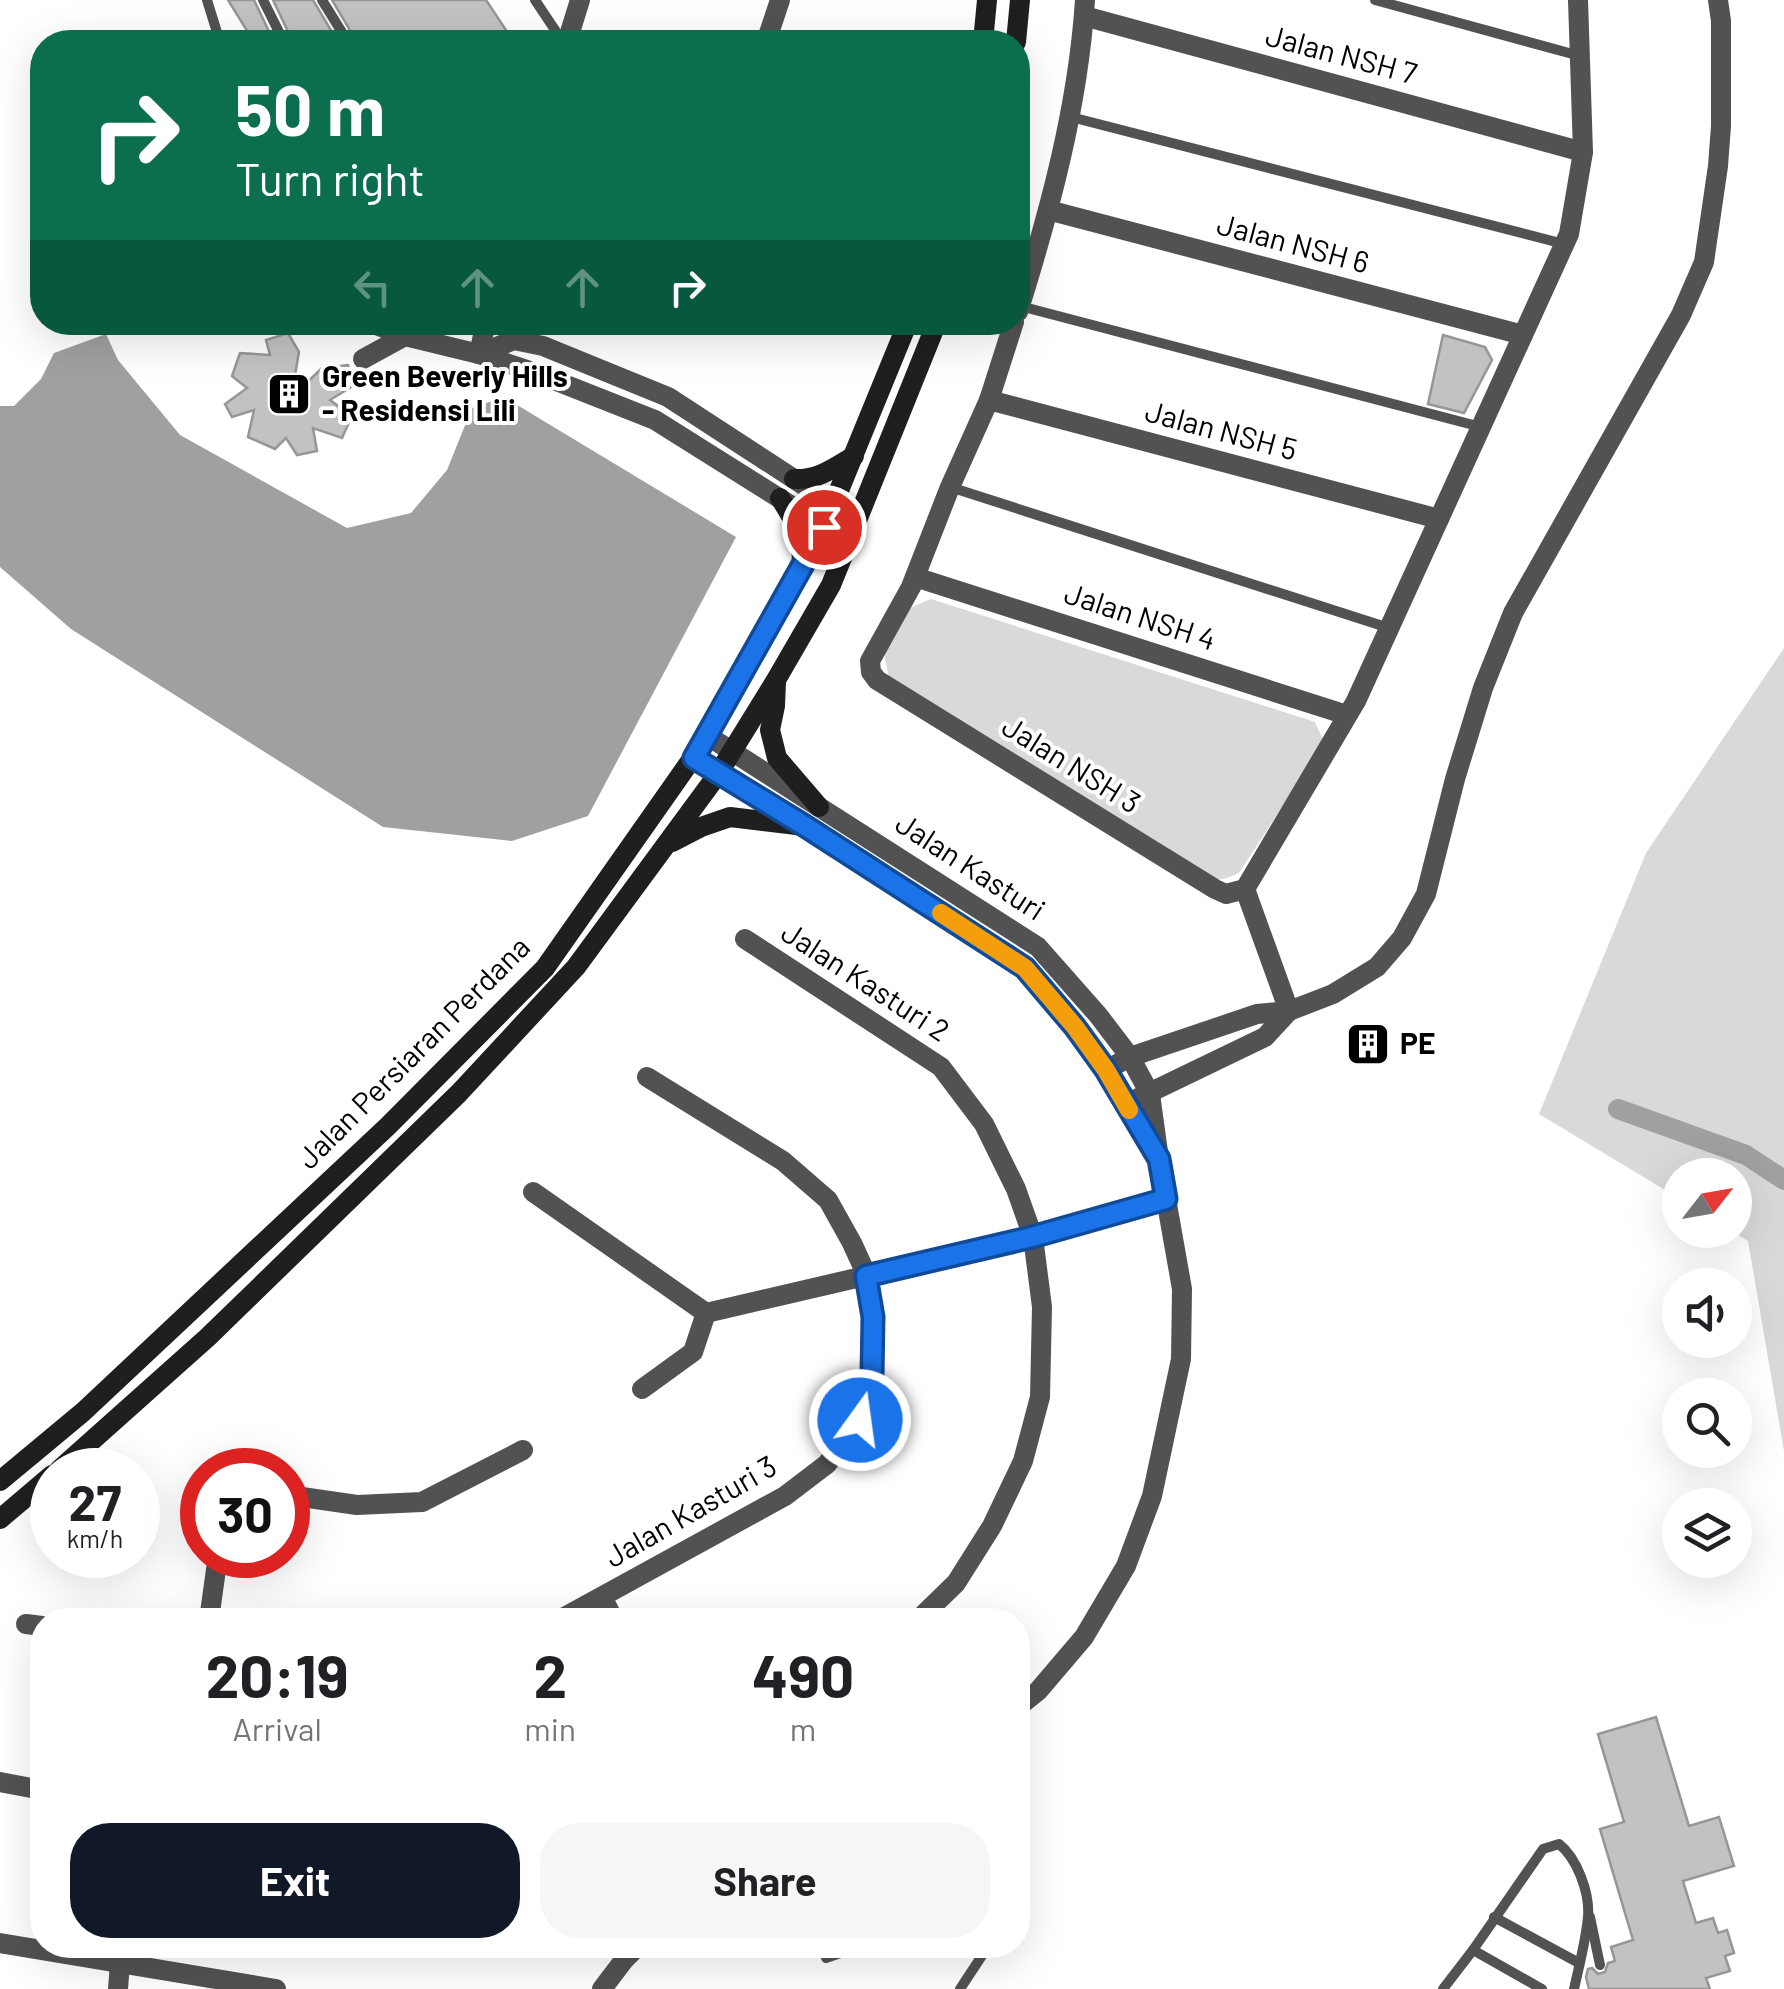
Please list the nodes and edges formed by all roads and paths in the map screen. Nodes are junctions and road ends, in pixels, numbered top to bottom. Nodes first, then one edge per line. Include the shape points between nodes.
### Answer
1 (207, 0) edge
2 (263, 0) edge
3 (322, 0) edge
4 (534, 0) edge
5 (580, 0) edge
6 (780, 0) edge
7 (987, 0) edge
8 (1020, 0) edge
9 (1374, 0) edge
10 (1578, 0) edge
11 (1718, 0) edge
12 (1084, 8) edge
13 (216, 30) edge
14 (278, 30) edge
15 (341, 30) edge
16 (556, 30) edge
17 (569, 30) edge
18 (770, 30) edge
19 (984, 30) edge
20 (1017, 30) edge
21 (1580, 56) junction
22 (1071, 117) junction
23 (1582, 152) junction
24 (1048, 210) junction
25 (1564, 244) junction
26 (1030, 270) edge
27 (1030, 316) edge
28 (483, 335) edge
29 (903, 335) edge
30 (932, 335) edge
31 (1010, 335) edge
32 (1522, 335) junction
33 (405, 336) joint
34 (479, 354) junction
35 (363, 359) dead end
36 (989, 400) junction
37 (1480, 427) junction
38 (854, 456) junction
39 (794, 480) junction
40 (950, 487) junction
41 (780, 498) junction
42 (834, 505) junction
43 (1438, 519) junction
44 (857, 520) junction
45 (824, 527) junction
46 (849, 542) junction
47 (802, 568) junction
48 (914, 577) junction
49 (1389, 628) junction
50 (776, 680) junction
51 (1347, 715) junction
52 (708, 736) junction
53 (732, 752) junction
54 (694, 758) junction
55 (718, 774) junction
56 (819, 807) junction
57 (805, 826) junction
58 (664, 846) junction
59 (1245, 890) junction
60 (745, 939) dead end
61 (1289, 1011) junction
62 (1130, 1057) junction
63 (1106, 1070) junction
64 (646, 1076) dead end
65 (1150, 1094) junction
66 (1126, 1104) junction
67 (1159, 1159) junction
68 (534, 1192) dead end
69 (1166, 1199) junction
70 (1032, 1237) junction
71 (866, 1276) junction
72 (706, 1314) junction
73 (642, 1389) dead end
74 (83, 1448) edge
75 (522, 1450) dead end
76 (0, 1480) edge
77 (30, 1493) edge
78 (310, 1498) edge
79 (0, 1518) edge
80 (215, 1578) edge
81 (602, 1597) junction
82 (211, 1608) edge
83 (581, 1608) edge
84 (608, 1608) edge
85 (930, 1608) edge
86 (1030, 1697) edge
87 (0, 1782) edge
88 (30, 1788) edge
89 (1589, 1914) junction
90 (1494, 1917) junction
91 (0, 1943) edge
92 (30, 1948) edge
93 (1473, 1950) junction
94 (90, 1958) edge
95 (627, 1958) edge
96 (629, 1958) edge
97 (980, 1958) edge
98 (120, 1963) junction
99 (1578, 1963) junction
100 (1600, 1965) dead end
101 (118, 1989) edge
102 (276, 1989) edge
103 (602, 1989) edge
104 (620, 1989) edge
105 (960, 1989) edge
106 (1444, 1989) edge
107 (1542, 1989) edge
108 (1574, 1989) edge

1 - 13 lane
2 - 14 lane
3 - 15 lane
4 - 16 lane
5 - 17 street
6 - 18 street
7 - 19 main road
8 - 20 main road
9 - 21 lane
10 - 21 street
11 - 61 street via 1721,126 1704,262 1681,315 1513,612 1455,778 1426,894 1402,938 1377,968
12 - 22 street
12 - 23 street, Jalan NSH 7
21 - 23 street
22 - 24 street
22 - 25 lane
23 - 25 street
24 - 26 street
24 - 32 street, Jalan NSH 6
25 - 32 street
27 - 37 lane
28 - 34 street
29 - 38 main road, Jalan Persiaran Perdana
30 - 44 main road, Jalan Persiaran Perdana
31 - 36 street
32 - 37 street
33 - 34 street
33 - 35 street
34 - 39 street via 514,340 544,346 668,397
34 - 41 street via 655,420
36 - 40 street
36 - 43 street, Jalan NSH 5
37 - 43 street
38 - 39 main road via 809,480
38 - 42 main road, Jalan Persiaran Perdana
39 - 42 street
40 - 48 street
40 - 49 lane
41 - 45 street
41 - 47 main road via 798,526
42 - 44 street
42 - 45 main road, Jalan Persiaran Perdana
43 - 49 street
44 - 46 main road, Jalan Persiaran Perdana
45 - 46 street
45 - 47 main road, Jalan Persiaran Perdana
46 - 50 main road, Jalan Persiaran Perdana
47 - 52 main road, Jalan Persiaran Perdana
48 - 51 street, Jalan NSH 4
48 - 59 street, Jalan NSH 3 via 870,661 877,680 1215,889
49 - 51 street
50 - 53 main road, Jalan Persiaran Perdana
50 - 56 main road via 770,730 778,758
51 - 59 street
52 - 53 street, Jalan Kasturi
52 - 54 main road, Jalan Persiaran Perdana
53 - 55 main road, Jalan Persiaran Perdana
53 - 56 street, Jalan Kasturi
54 - 55 street, Jalan Kasturi
54 - 76 main road, Jalan Persiaran Perdana via 546,968 388,1126 83,1412
55 - 57 street, Jalan Kasturi
55 - 58 main road, Jalan Persiaran Perdana
56 - 62 street, Jalan Kasturi via 1038,947
57 - 58 main road via 730,818
57 - 63 street, Jalan Kasturi via 1025,968
58 - 74 main road, Jalan Persiaran Perdana via 576,967 459,1093 208,1337
59 - 61 street
60 - 70 street, Jalan Kasturi 2 via 941,1067 984,1124
61 - 62 street via 1257,1014
61 - 65 street via 1265,1037
62 - 63 street
62 - 65 street, Jalan Kasturi
63 - 66 street, Jalan Kasturi
64 - 71 street, Jalan Kasturi 3 via 783,1161 828,1200
65 - 66 street
65 - 67 street, Jalan Kasturi
66 - 67 street, Jalan Kasturi
67 - 69 street, Jalan Kasturi
68 - 72 street
69 - 70 street
69 - 86 street, Jalan Kasturi via 1182,1288 1181,1359 1152,1496 1126,1566 1084,1637
70 - 71 street
70 - 85 street, Jalan Kasturi 2 via 1042,1307 1040,1397 1022,1461 992,1526 956,1583
71 - 72 street
71 - 81 street, Jalan Kasturi 3 via 872,1374 860,1420 827,1464 785,1496
72 - 73 street via 693,1352
75 - 78 street via 422,1502 356,1505
77 - 79 main road
80 - 82 street
81 - 83 street, Jalan Kasturi 3
81 - 84 street
87 - 88 street
89 - 90 lane via 1580,1871 1558,1844 1543,1849
89 - 99 lane
89 - 100 lane
90 - 93 lane
90 - 99 lane
91 - 92 street
93 - 106 lane
93 - 107 lane
94 - 98 street
95 - 103 street
96 - 104 street
97 - 105 lane
98 - 101 street
98 - 102 street
99 - 108 lane

